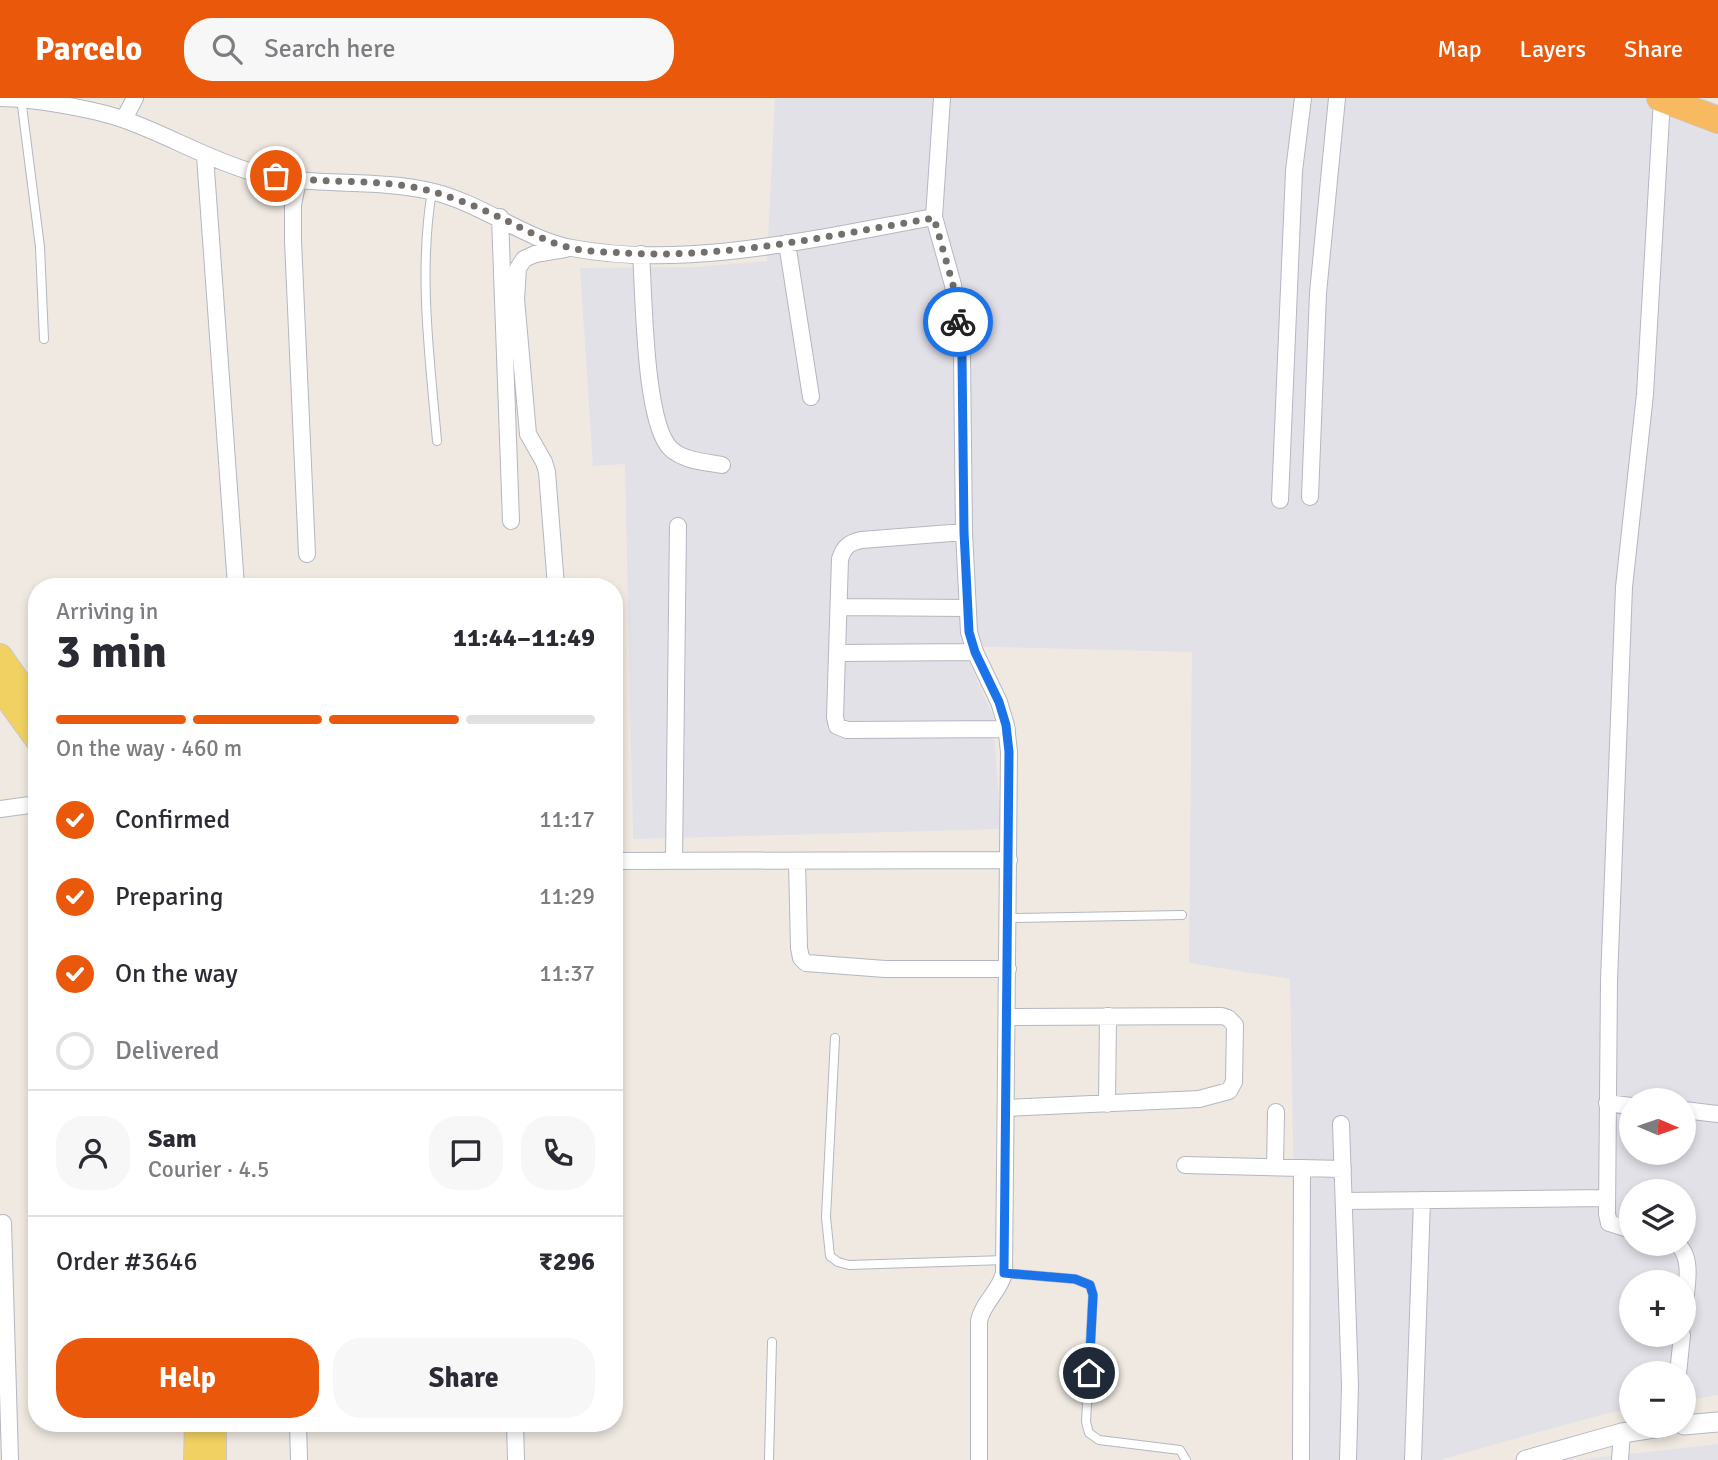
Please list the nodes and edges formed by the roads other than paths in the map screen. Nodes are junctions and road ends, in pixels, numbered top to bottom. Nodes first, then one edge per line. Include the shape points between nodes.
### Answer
1 (0, 98) edge
2 (21, 98) edge
3 (135, 98) edge
4 (942, 98) edge
5 (1303, 98) edge
6 (1337, 98) edge
7 (1661, 98) edge
8 (124, 120) junction
9 (1718, 120) edge
10 (205, 156) junction
11 (298, 180) junction
12 (432, 191) junction
13 (500, 217) junction
14 (934, 218) junction
15 (788, 243) junction
16 (571, 248) junction
17 (641, 254) junction
18 (44, 339) dead end
19 (811, 397) dead end
20 (437, 441) dead end
21 (722, 465) dead end
22 (1310, 497) dead end
23 (1280, 500) dead end
24 (511, 521) dead end
25 (678, 526) dead end
26 (964, 532) junction
27 (307, 554) dead end
28 (235, 578) edge
29 (555, 578) edge
30 (839, 607) junction
31 (967, 608) junction
32 (975, 652) junction
33 (837, 653) junction
34 (0, 656) edge
35 (0, 688) edge
36 (28, 696) edge
37 (28, 727) edge
38 (1007, 729) junction
39 (28, 805) edge
40 (0, 809) edge
41 (1010, 860) junction
42 (623, 861) edge
43 (674, 861) junction
44 (797, 861) junction
45 (1182, 915) dead end
46 (1009, 918) junction
47 (1008, 969) junction
48 (1108, 1016) junction
49 (1008, 1017) junction
50 (835, 1038) dead end
51 (1607, 1103) junction
52 (1107, 1104) junction
53 (1619, 1104) edge
54 (1007, 1108) junction
55 (1696, 1111) edge
56 (1276, 1112) dead end
57 (1718, 1114) edge
58 (1341, 1124) dead end
59 (1185, 1164) dead end
60 (1275, 1167) junction
61 (1302, 1168) junction
62 (1343, 1169) junction
63 (1605, 1198) junction
64 (1422, 1200) junction
65 (1344, 1201) junction
66 (3, 1223) dead end
67 (1619, 1226) edge
68 (1005, 1266) junction
69 (772, 1342) dead end
70 (1718, 1422) edge
71 (1696, 1424) edge
72 (197, 1432) edge
73 (214, 1432) edge
74 (298, 1432) edge
75 (515, 1432) edge
76 (1619, 1434) edge
77 (1622, 1438) edge
78 (10, 1460) edge
79 (197, 1460) edge
80 (214, 1460) edge
81 (299, 1460) edge
82 (516, 1460) edge
83 (769, 1460) edge
84 (979, 1460) edge
85 (1186, 1460) edge
86 (1301, 1460) edge
87 (1348, 1460) edge
88 (1413, 1460) edge
89 (1526, 1460) edge
90 (1620, 1460) edge

1 - 2 street
2 - 8 street
2 - 18 lane via 40,247
3 - 8 street
4 - 14 street
5 - 23 street via 1294,172
6 - 22 street via 1318,293
7 - 9 highway
7 - 51 street via 1645,394 1623,587
8 - 10 street
10 - 11 street
10 - 28 street
11 - 12 street
11 - 27 street via 293,242
12 - 13 street
12 - 20 lane via 425,266
13 - 16 street
13 - 24 street
14 - 15 street
14 - 26 street via 953,285 962,357
15 - 17 street
15 - 19 street
16 - 17 street
16 - 29 street via 524,259 518,268 517,289 528,434 547,472
17 - 21 street via 649,366 660,433 679,455
25 - 43 street
26 - 30 street via 850,542 840,559
26 - 31 street
30 - 31 street
30 - 33 street
31 - 32 street
32 - 33 street
32 - 38 street
33 - 38 street via 835,717 840,729
34 - 36 main road
35 - 37 main road
38 - 41 street
39 - 40 street
41 - 44 street
41 - 46 street
42 - 43 street
43 - 44 street
44 - 47 street via 799,948 806,963 885,969
45 - 46 lane
46 - 47 street
47 - 49 street
48 - 49 street
48 - 52 street
48 - 52 street via 1228,1017 1235,1025 1234,1082 1229,1091 1199,1099
49 - 54 street
50 - 68 lane via 826,1217 830,1256 849,1265
51 - 53 street
51 - 63 street
52 - 54 street
54 - 68 street
55 - 57 street
56 - 60 street
58 - 62 street
59 - 60 street
60 - 61 street
61 - 62 street
61 - 86 street
62 - 65 street
63 - 64 street
63 - 67 street via 1609,1223
64 - 65 street
64 - 88 street
65 - 87 street
66 - 78 street
68 - 84 street via 1002,1282 979,1321
68 - 85 lane via 1090,1285 1088,1433 1099,1440 1181,1450
69 - 83 lane
70 - 71 street
72 - 79 main road
73 - 80 main road
74 - 81 street
75 - 82 street
76 - 89 street
77 - 90 street

